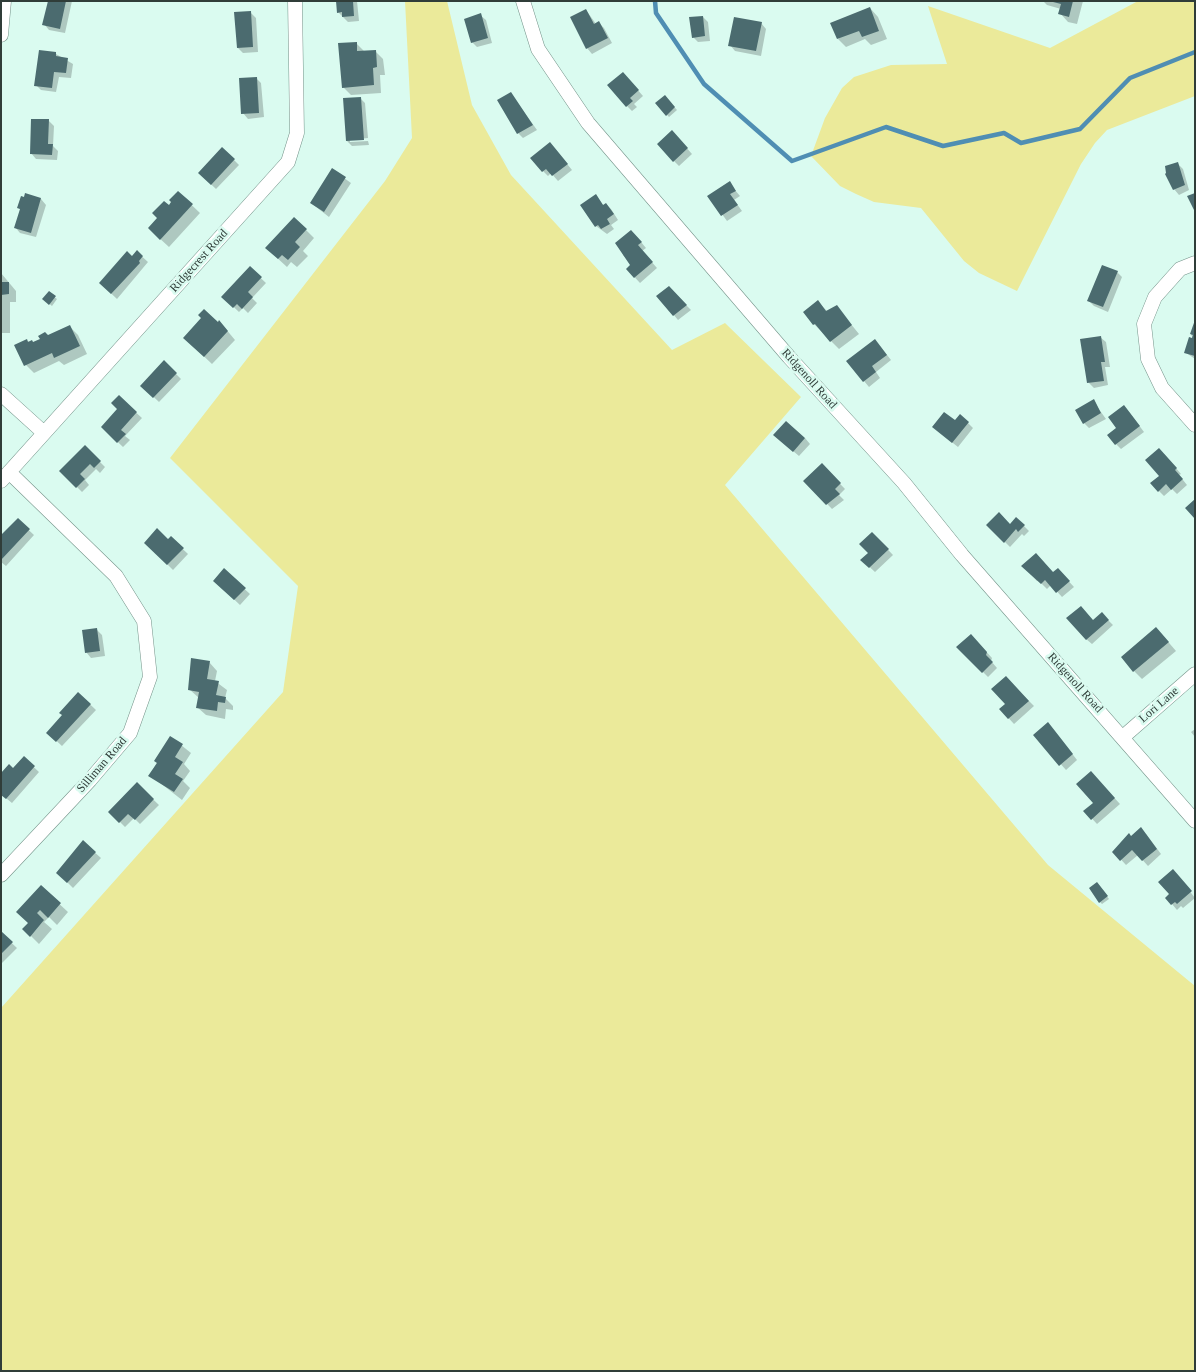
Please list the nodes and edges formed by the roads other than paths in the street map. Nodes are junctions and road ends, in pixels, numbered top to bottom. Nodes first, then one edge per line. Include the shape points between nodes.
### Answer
1 (4, 1) edge
2 (295, 1) edge
3 (523, 1) edge
4 (1, 35) edge
5 (1195, 262) edge
6 (1, 394) edge
7 (1195, 425) edge
8 (43, 432) junction
9 (5, 477) edge
10 (1195, 674) edge
11 (1123, 737) junction
12 (1195, 821) edge
13 (1, 875) edge

1 - 4 street
2 - 8 street, Ridgecrest Road via 297,134 288,162
3 - 11 street, Ridgenoll Road via 538,49 588,123 788,357 904,483 962,555
5 - 7 street via 1180,270 1155,297 1144,324 1148,359 1162,388
6 - 8 street
8 - 9 street, Ridgecrest Road
9 - 13 street, Silliman Road via 116,576 144,621 150,677 130,733
10 - 11 street, Lori Lane
11 - 12 street, Ridgenoll Road

